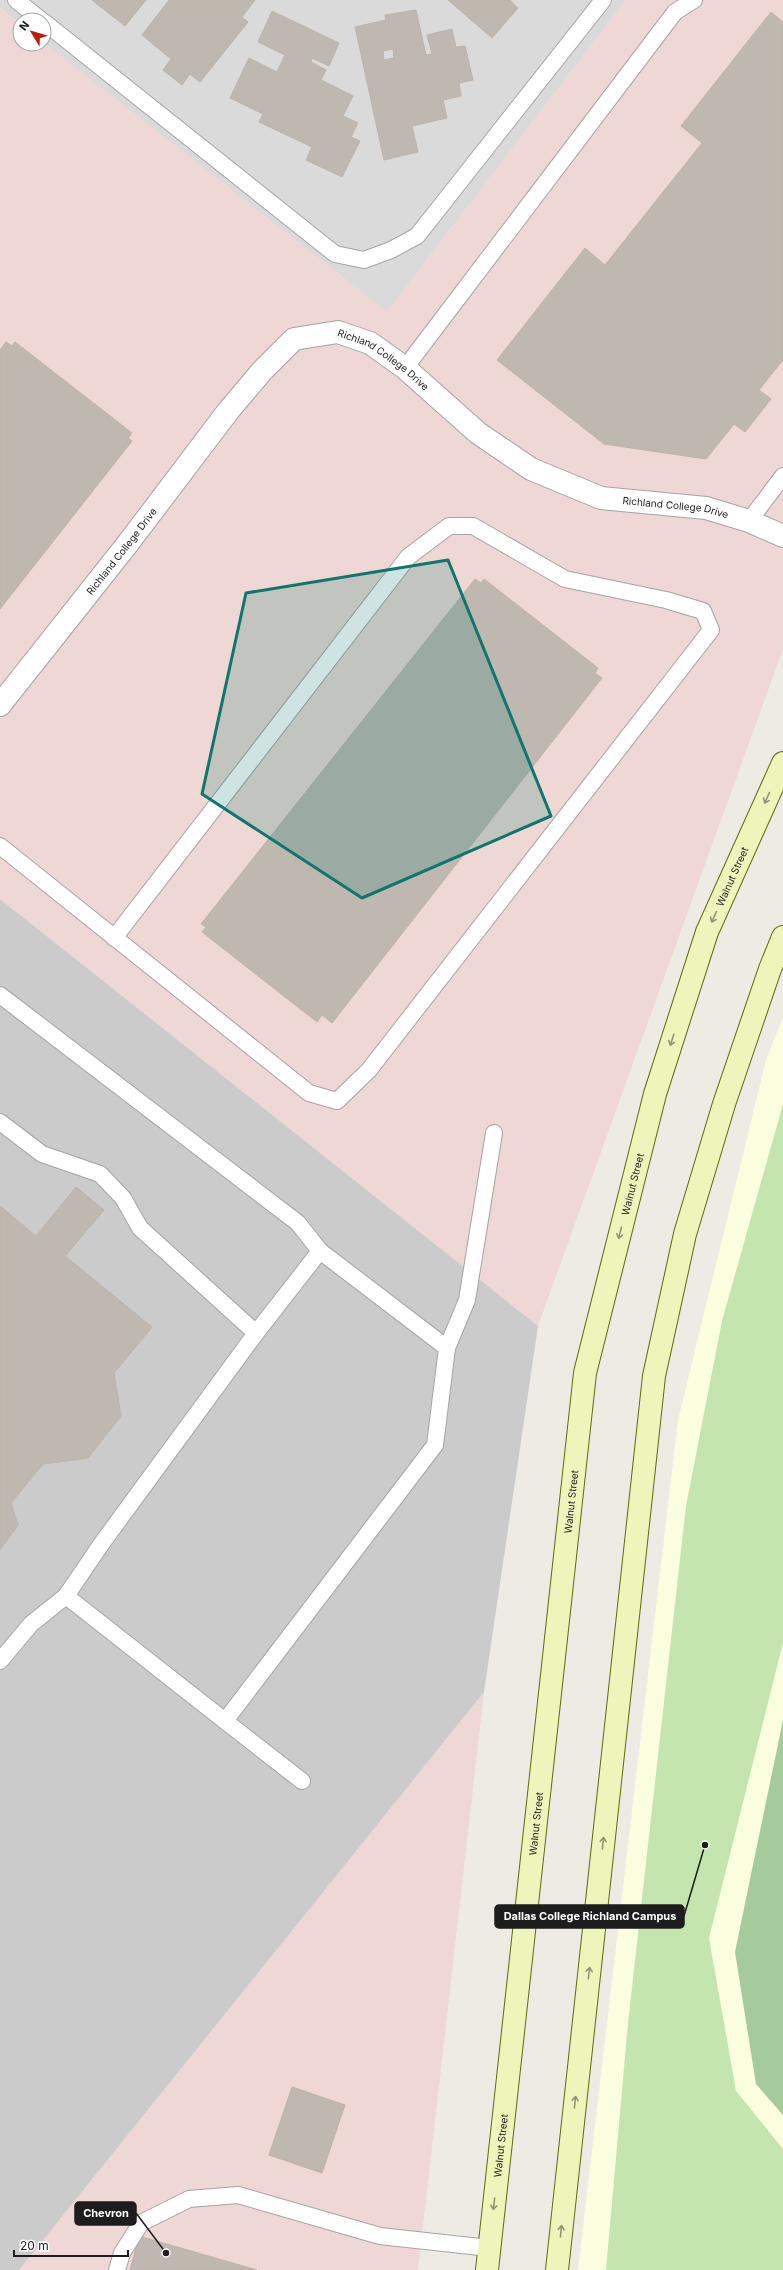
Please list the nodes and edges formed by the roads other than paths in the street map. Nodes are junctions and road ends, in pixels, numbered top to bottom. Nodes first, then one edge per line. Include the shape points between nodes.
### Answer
1 (16, 0) edge
2 (603, 0) edge
3 (694, 0) edge
4 (31, 12) edge
5 (52, 28) edge
6 (405, 368) junction
7 (783, 476) edge
8 (749, 521) junction
9 (783, 536) edge
10 (0, 705) edge
11 (783, 763) edge
12 (0, 846) edge
13 (783, 937) edge
14 (114, 938) junction
15 (0, 995) edge
16 (0, 1122) edge
17 (494, 1133) dead end
18 (320, 1251) junction
19 (256, 1333) junction
20 (447, 1348) junction
21 (66, 1596) junction
22 (0, 1661) edge
23 (225, 1721) junction
24 (302, 1781) dead end
25 (489, 2248) junction
26 (117, 2270) edge
27 (487, 2270) edge
28 (557, 2270) edge

1 - 4 lane
2 - 5 lane via 417,236 391,250 364,260 335,254
3 - 6 lane via 676,12
6 - 8 street, Richland College Drive via 478,433 531,470 601,498 706,508
6 - 10 street, Richland College Drive via 370,343 338,332 294,339 229,410
7 - 8 lane
8 - 9 street, Richland College Drive
11 -> 25 main road, Walnut Street via 707,932 655,1094 585,1372
12 - 14 lane
28 -> 13 main road via 654,1376 685,1234 724,1104
14 - 14 lane via 309,1093 337,1101 369,1070 711,630 703,611 666,600 565,579 473,526 449,526 408,557
15 - 18 lane via 298,1223
16 - 19 lane via 42,1154 100,1174 123,1198 140,1228
17 - 20 lane via 467,1300
18 - 19 lane
18 - 20 lane
19 - 21 lane
20 - 23 lane via 435,1445
21 - 22 lane via 31,1624
21 - 23 lane
23 - 24 lane
25 - 26 lane via 380,2236 238,2195 189,2199 141,2223 122,2253
25 - 27 main road, Walnut Street

